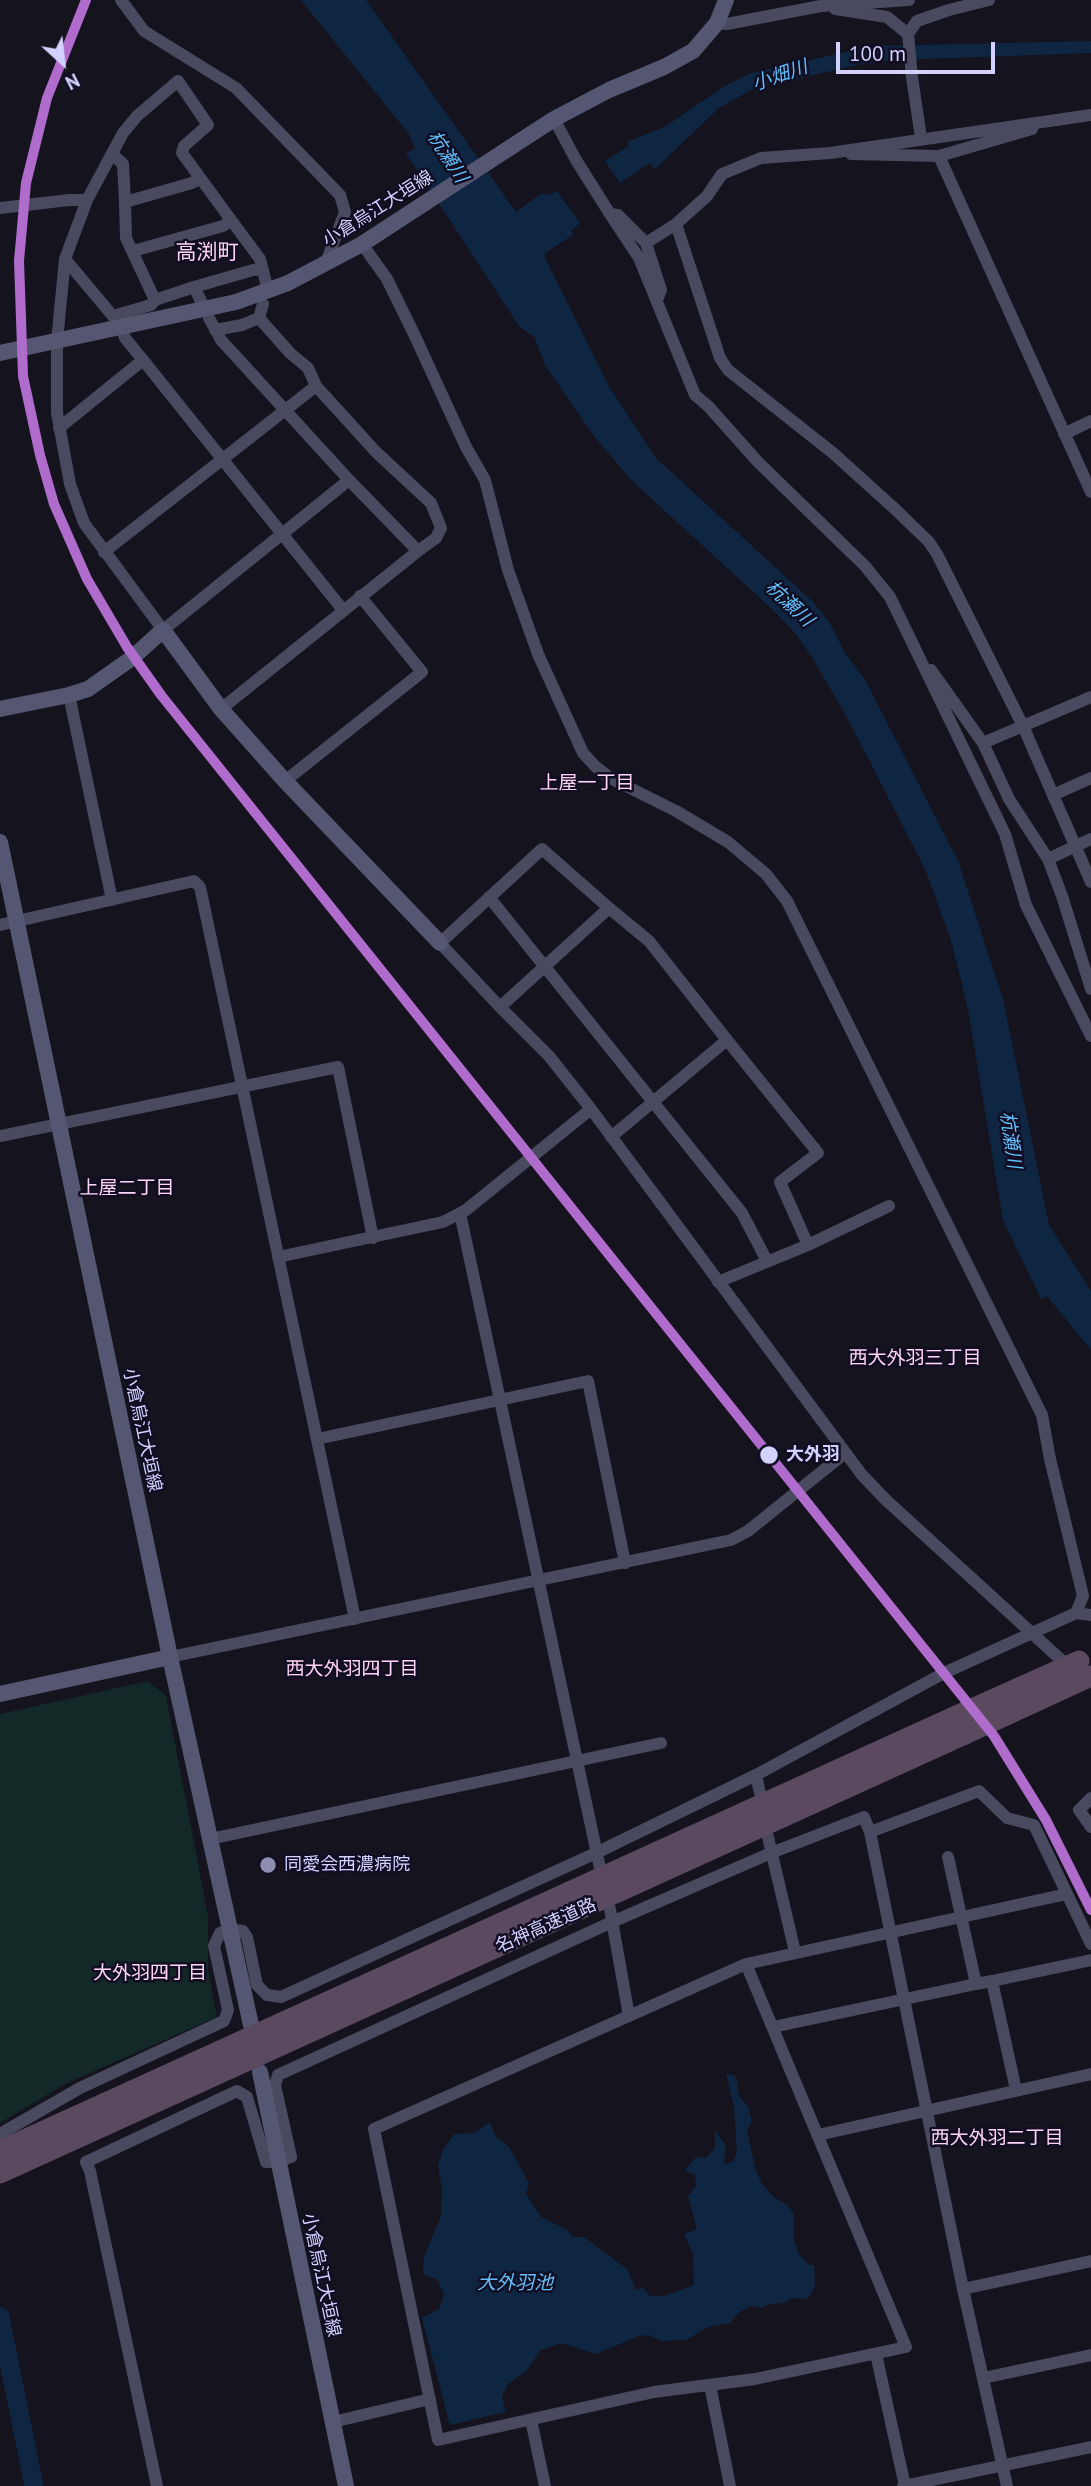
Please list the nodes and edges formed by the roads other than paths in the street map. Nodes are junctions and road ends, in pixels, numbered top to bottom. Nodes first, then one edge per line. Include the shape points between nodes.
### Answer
1 (121, 0) edge
2 (909, 0) edge
3 (989, 0) edge
4 (725, 2) edge
5 (821, 6) junction
6 (717, 23) junction
7 (908, 34) junction
8 (1091, 115) edge
9 (1050, 120) junction
10 (549, 122) junction
11 (921, 138) junction
12 (830, 153) junction
13 (112, 154) junction
14 (939, 156) junction
15 (199, 178) junction
16 (87, 200) junction
17 (125, 202) junction
18 (0, 208) edge
19 (610, 214) junction
20 (231, 219) junction
21 (676, 224) junction
22 (367, 240) junction
23 (646, 243) junction
24 (133, 251) junction
25 (65, 259) junction
26 (325, 265) junction
27 (194, 287) junction
28 (155, 300) junction
29 (201, 301) dead end
30 (657, 301) junction
31 (264, 304) dead end
32 (259, 318) junction
33 (118, 322) junction
34 (57, 341) junction
35 (0, 353) edge
36 (143, 360) junction
37 (316, 386) junction
38 (284, 408) junction
39 (1091, 421) edge
40 (60, 428) junction
41 (1064, 433) junction
42 (223, 458) junction
43 (349, 480) junction
44 (1091, 492) edge
45 (283, 534) junction
46 (418, 551) junction
47 (104, 552) junction
48 (360, 596) junction
49 (343, 610) junction
50 (163, 630) junction
51 (918, 658) junction
52 (69, 695) junction
53 (1091, 697) edge
54 (0, 709) edge
55 (221, 709) junction
56 (1023, 726) junction
57 (983, 743) junction
58 (1091, 778) edge
59 (285, 781) junction
60 (1053, 795) junction
61 (1091, 839) edge
62 (0, 842) edge
63 (1076, 846) junction
64 (1048, 859) junction
65 (1091, 882) edge
66 (488, 897) junction
67 (112, 900) junction
68 (609, 908) junction
69 (17, 922) junction
70 (0, 925) edge
71 (440, 943) junction
72 (544, 968) junction
73 (1091, 989) edge
74 (500, 1007) junction
75 (1091, 1036) edge
76 (727, 1040) junction
77 (242, 1085) junction
78 (652, 1103) junction
79 (591, 1109) junction
80 (59, 1125) junction
81 (0, 1136) edge
82 (611, 1137) junction
83 (889, 1206) dead end
84 (460, 1213) junction
85 (373, 1238) junction
86 (808, 1245) junction
87 (278, 1257) junction
88 (767, 1261) junction
89 (718, 1282) junction
90 (502, 1400) junction
91 (317, 1439) junction
92 (845, 1453) junction
93 (625, 1563) junction
94 (538, 1581) junction
95 (1076, 1613) junction
96 (1091, 1615) edge
97 (355, 1619) junction
98 (1031, 1634) junction
99 (170, 1657) junction
100 (1087, 1664) edge
101 (1091, 1687) edge
102 (0, 1694) edge
103 (661, 1743) dead end
104 (577, 1762) junction
105 (756, 1774) junction
106 (760, 1793) dead end
107 (1091, 1798) edge
108 (1091, 1827) edge
109 (870, 1832) junction
110 (768, 1838) dead end
111 (210, 1839) junction
112 (596, 1853) junction
113 (771, 1853) junction
114 (948, 1857) dead end
115 (600, 1868) dead end
116 (1067, 1894) junction
117 (611, 1916) junction
118 (961, 1917) junction
119 (229, 1929) junction
120 (890, 1932) junction
121 (1091, 1944) edge
122 (794, 1952) junction
123 (1091, 1960) edge
124 (747, 1964) junction
125 (992, 1981) junction
126 (976, 1984) junction
127 (904, 2000) junction
128 (629, 2016) junction
129 (251, 2025) dead end
130 (774, 2027) junction
131 (260, 2072) dead end
132 (1091, 2074) edge
133 (1016, 2090) junction
134 (927, 2109) junction
135 (818, 2134) junction
136 (9, 2144) edge
137 (278, 2162) junction
138 (0, 2173) edge
139 (1091, 2261) edge
140 (964, 2288) junction
141 (876, 2354) junction
142 (1091, 2354) edge
143 (983, 2378) junction
144 (710, 2385) junction
145 (430, 2399) junction
146 (531, 2420) junction
147 (333, 2422) junction
148 (1091, 2447) edge
149 (1002, 2465) junction
150 (157, 2486) edge
151 (346, 2486) edge
152 (545, 2486) edge
153 (730, 2486) edge
154 (904, 2486) edge
155 (1007, 2486) edge

1 - 26 street via 144,31 236,88 340,195 345,212
2 - 5 street
3 - 7 street via 917,21
4 - 6 main road, 小倉烏江大垣線
5 - 6 street
5 - 7 street via 887,18
6 - 10 main road, 小倉烏江大垣線 via 693,51
7 - 11 street
8 - 9 street
9 - 11 street
9 - 14 street
10 - 19 street
10 - 22 main road, 小倉烏江大垣線
11 - 12 street
12 - 14 street
12 - 21 street via 761,158 722,174 707,196
13 - 15 street via 137,116 178,81 208,125 182,153
13 - 16 street
13 - 17 street via 123,164
14 - 41 street
15 - 17 street
15 - 20 street
16 - 18 street
16 - 25 street
17 - 24 street via 127,238
19 - 23 street via 618,215
19 - 30 street via 639,258
20 - 24 street via 223,226
20 - 27 street via 260,259 265,277 253,270
21 - 23 street
21 - 56 street via 720,358 728,370 833,453 929,542
22 - 26 main road, 小倉烏江大垣線
22 - 95 street via 485,480 508,570 538,654 583,752 610,778 728,842 766,874 787,901 1042,1415 1083,1596
23 - 30 street via 661,290
24 - 28 street
25 - 33 street
25 - 34 street
26 - 33 main road, 小倉烏江大垣線 via 236,302
27 - 28 street
27 - 29 street
28 - 33 street
30 - 51 street via 695,395 865,566 890,597
31 - 32 street
32 - 37 street via 308,368
32 - 38 street via 242,325 212,324 221,340
33 - 34 main road, 小倉烏江大垣線
33 - 36 street
34 - 35 main road, 小倉烏江大垣線
34 - 40 street
36 - 40 street
36 - 42 street
37 - 38 street
37 - 46 street via 376,453 430,503 441,528 436,538
38 - 42 street
38 - 43 street
39 - 41 street
40 - 47 street via 69,484 84,523
41 - 44 street
42 - 45 street
42 - 47 street
43 - 45 street
43 - 46 street
45 - 49 street
45 - 50 street
46 - 48 street
47 - 50 street
48 - 49 street
48 - 59 street via 422,672
49 - 55 street
50 - 52 main road via 100,682
50 - 55 main road
51 - 57 street via 930,667
51 - 75 street via 1005,834 1026,905
52 - 54 main road
52 - 67 street
53 - 56 street
55 - 59 main road
56 - 57 street
56 - 60 street
57 - 64 street via 1009,799
58 - 60 street
59 - 71 main road
60 - 63 street
61 - 63 street
62 - 69 main road, 小倉烏江大垣線
63 - 64 street
63 - 65 street
64 - 73 street
66 - 68 street via 542,849
66 - 71 street
66 - 72 street
67 - 69 street
67 - 77 street via 194,881 200,887
68 - 72 street
68 - 76 street via 649,941
69 - 70 street
69 - 80 main road, 小倉烏江大垣線
71 - 74 street
72 - 74 street
72 - 78 street
74 - 79 street via 549,1056
76 - 78 street
76 - 86 street via 818,1153 780,1182
77 - 80 street
77 - 85 street via 338,1067
77 - 87 street
78 - 82 street
78 - 88 street via 741,1213
79 - 82 street
79 - 84 street
80 - 81 street
80 - 99 main road, 小倉烏江大垣線
82 - 89 street
83 - 86 street
84 - 85 street via 443,1222
84 - 90 street
85 - 87 street
86 - 88 street
87 - 91 street
88 - 89 street
89 - 92 street
90 - 91 street
90 - 93 street via 588,1381
90 - 94 street
91 - 97 street
92 - 93 street via 748,1531
92 - 98 street via 886,1500
93 - 94 street
94 - 97 street
94 - 104 street
95 - 96 street
95 - 98 street
97 - 99 street
98 - 101 street
98 - 105 street via 920,1686
99 - 102 main road
99 - 111 main road, 小倉烏江大垣線
100 - 136 highway, 名神高速道路, bridge via 960,1726
103 - 104 street
104 - 111 street
104 - 112 street
105 - 106 street
105 - 112 street
107 - 108 street via 1079,1810
109 - 113 street via 864,1817
109 - 116 street via 979,1791 1007,1818 1034,1825
109 - 120 street
110 - 113 street
111 - 119 main road, 小倉烏江大垣線
112 - 115 street
112 - 119 street via 281,1997 267,1995 257,1984 247,1937 243,1931
113 - 117 street
113 - 122 street
114 - 118 street
116 - 118 street
116 - 121 street
117 - 128 street
117 - 137 street via 278,2075 275,2085 291,2157
118 - 120 street
118 - 126 street
119 - 129 main road, 小倉烏江大垣線
119 - 136 street via 220,1933 214,1946 228,2010 224,2021 80,2088
120 - 122 street
120 - 127 street
122 - 124 street
123 - 125 street
124 - 128 street
124 - 130 street
125 - 126 street
125 - 133 street
126 - 127 street
127 - 130 street
127 - 134 street
128 - 145 street via 374,2129
130 - 135 street
131 - 137 main road, 小倉烏江大垣線
132 - 133 street
133 - 134 street
134 - 135 street
134 - 140 street
135 - 141 street via 906,2347
136 - 138 highway, 名神高速道路
137 - 147 main road, 小倉烏江大垣線
137 - 150 street via 266,2162 247,2097 237,2091 86,2162
139 - 140 street
140 - 143 street
141 - 144 street
141 - 154 street
142 - 143 street
143 - 149 street
144 - 146 street via 654,2392
144 - 153 street
145 - 146 street via 438,2440
145 - 147 street
146 - 152 street
147 - 151 main road, 小倉烏江大垣線
148 - 149 street
149 - 154 street
149 - 155 street

